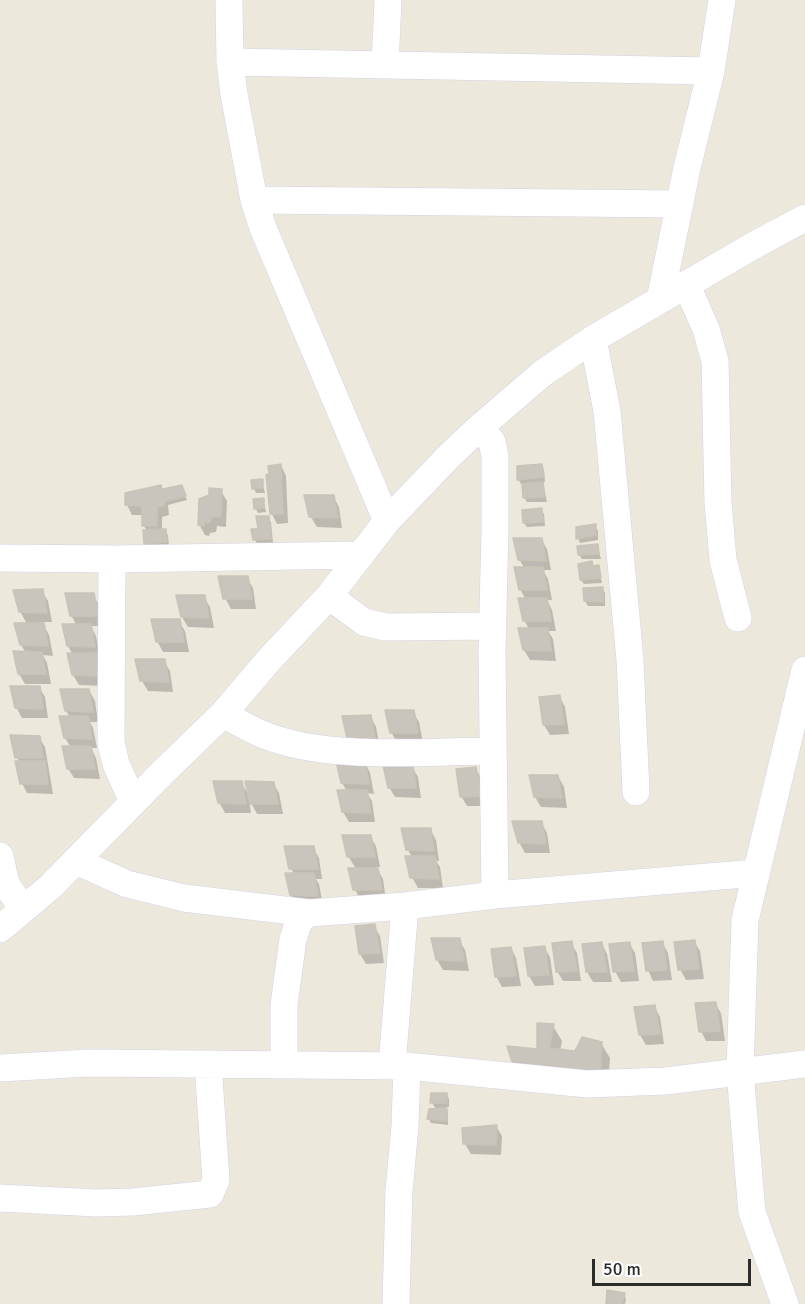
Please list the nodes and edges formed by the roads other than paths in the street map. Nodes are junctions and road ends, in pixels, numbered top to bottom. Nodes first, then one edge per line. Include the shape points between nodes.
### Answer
1 (229, 0) edge
2 (388, 0) edge
3 (722, 0) edge
4 (230, 62) junction
5 (385, 65) junction
6 (711, 71) junction
7 (254, 200) junction
8 (680, 204) junction
9 (805, 218) edge
10 (687, 284) junction
11 (660, 300) junction
12 (593, 339) junction
13 (480, 427) junction
14 (387, 521) junction
15 (361, 555) junction
16 (0, 558) edge
17 (112, 559) junction
18 (329, 596) junction
19 (738, 618) dead end
20 (493, 626) junction
21 (805, 670) edge
22 (223, 714) junction
23 (493, 751) junction
24 (636, 792) dead end
25 (133, 802) junction
26 (0, 856) edge
27 (76, 861) junction
28 (756, 873) junction
29 (495, 895) junction
30 (405, 906) junction
31 (23, 909) junction
32 (309, 913) junction
33 (0, 929) edge
34 (208, 1064) junction
35 (805, 1064) edge
36 (284, 1065) junction
37 (399, 1066) junction
38 (0, 1068) edge
39 (740, 1072) junction
40 (0, 1198) edge
41 (396, 1304) edge
42 (785, 1304) edge

1 - 4 street
2 - 5 street
3 - 6 street
4 - 5 street
4 - 7 street
5 - 6 street
6 - 8 street
7 - 8 street
7 - 14 street
8 - 11 street
9 - 10 street
10 - 11 street
10 - 19 street via 715,361 723,560
11 - 12 street
12 - 13 street via 543,373
12 - 24 street via 608,422 630,660
13 - 14 street
13 - 20 street via 492,442 495,456
14 - 15 street
15 - 17 street
15 - 18 street
16 - 17 street
17 - 25 street via 111,743
18 - 20 street via 364,622 385,627
18 - 22 street
20 - 23 street
21 - 28 street
22 - 23 street via 265,735 329,750
22 - 25 street
23 - 29 street
25 - 27 street
26 - 31 street via 6,884
27 - 31 street
27 - 32 street via 126,884 184,898
28 - 29 street
28 - 39 street via 745,920
29 - 30 street
30 - 32 street
30 - 37 street
31 - 33 street
32 - 36 street via 299,921 293,939 284,1005
34 - 36 street
34 - 38 street via 89,1063
34 - 40 street via 216,1180 210,1194 96,1203
35 - 39 street
36 - 37 street
37 - 39 street via 587,1084 666,1081
37 - 41 street via 405,1126
39 - 42 street via 752,1212

